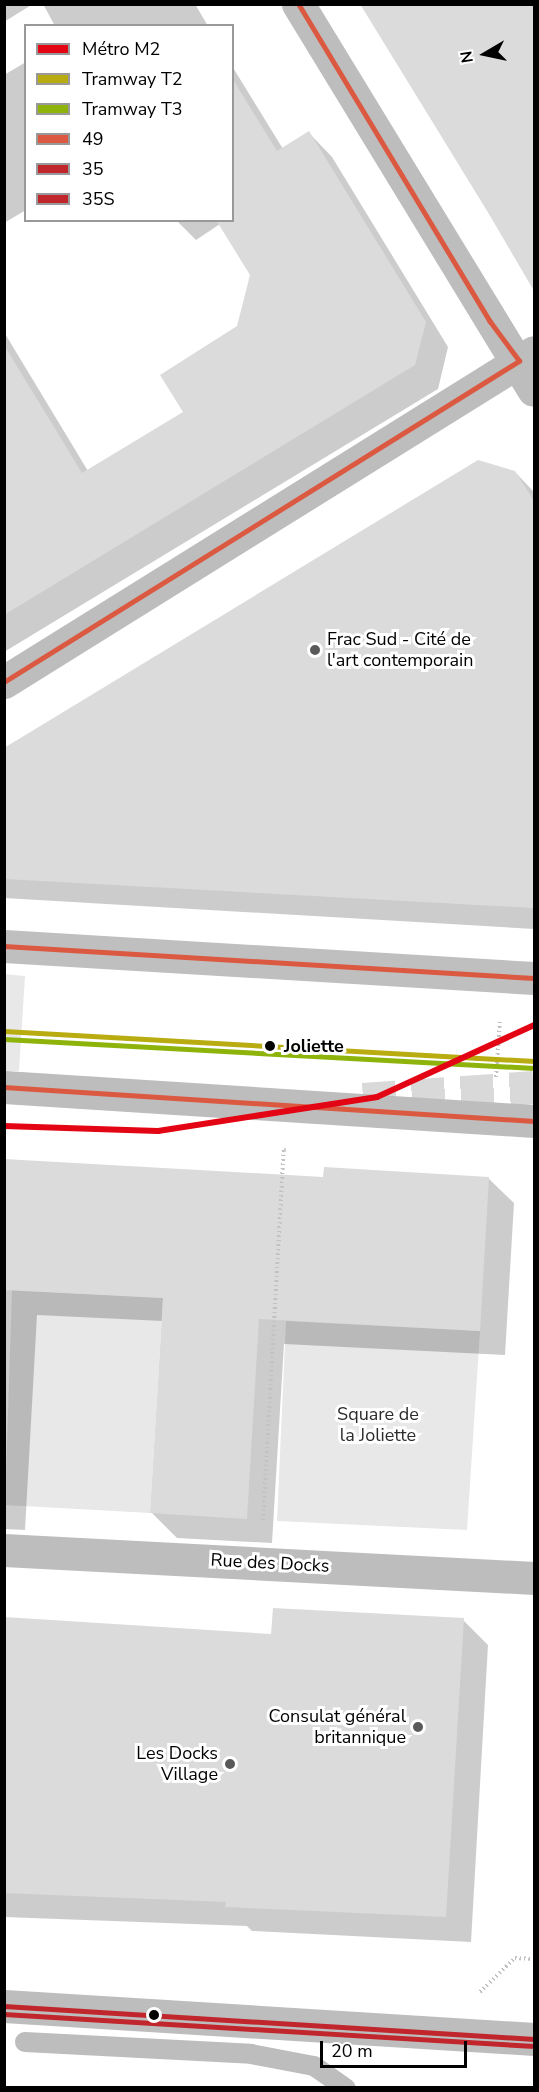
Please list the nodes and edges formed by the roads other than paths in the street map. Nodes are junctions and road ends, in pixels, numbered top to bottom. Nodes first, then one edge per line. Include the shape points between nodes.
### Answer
1 (298, 4) edge
2 (527, 357) edge
3 (534, 390) edge
4 (4, 682) edge
5 (4, 946) edge
6 (534, 978) edge
7 (4, 1087) edge
8 (534, 1121) edge
9 (4, 1550) edge
10 (534, 1578) edge
11 (4, 2006) edge
12 (534, 2039) edge
13 (25, 2042) dead end
14 (346, 2088) edge

1 - 2 street via 490,322
2 - 3 street
2 - 4 street
5 - 6 main road
7 - 8 street
9 - 10 street, Rue des Docks
11 - 12 street
13 - 14 lane via 251,2054 314,2066

